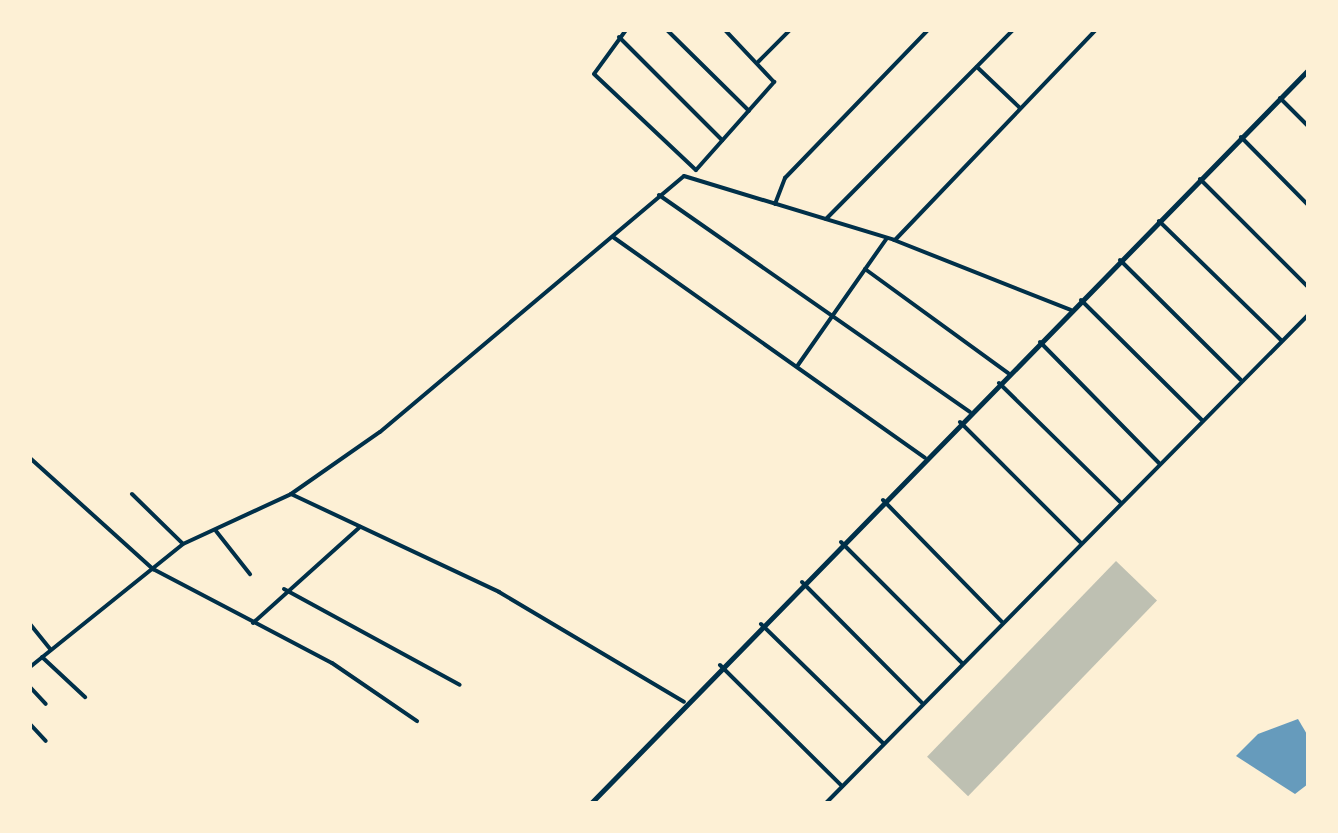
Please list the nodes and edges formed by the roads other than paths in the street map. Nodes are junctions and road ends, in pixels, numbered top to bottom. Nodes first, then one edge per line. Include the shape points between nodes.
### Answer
1 (626, 30) edge
2 (667, 30) edge
3 (724, 30) edge
4 (790, 30) edge
5 (928, 30) edge
6 (1013, 30) edge
7 (1096, 30) edge
8 (619, 37) junction
9 (758, 62) junction
10 (978, 67) junction
11 (1308, 70) edge
12 (1280, 98) junction
13 (1020, 108) junction
14 (749, 111) junction
15 (1308, 126) edge
16 (1241, 138) junction
17 (723, 140) junction
18 (694, 172) junction
19 (1200, 179) junction
20 (659, 196) junction
21 (775, 204) junction
22 (1308, 205) edge
23 (826, 219) junction
24 (1158, 221) junction
25 (613, 237) junction
26 (887, 238) junction
27 (894, 240) junction
28 (1120, 260) junction
29 (865, 270) junction
30 (1308, 287) edge
31 (1081, 300) junction
32 (1071, 310) junction
33 (834, 315) junction
34 (1308, 315) edge
35 (1282, 341) junction
36 (1040, 342) junction
37 (798, 365) junction
38 (1008, 373) junction
39 (1242, 381) junction
40 (999, 383) junction
41 (970, 412) junction
42 (1203, 421) junction
43 (960, 422) junction
44 (30, 458) edge
45 (924, 458) junction
46 (1160, 464) junction
47 (132, 494) dead end
48 (291, 494) junction
49 (883, 500) junction
50 (1121, 504) junction
51 (360, 527) junction
52 (216, 531) junction
53 (842, 542) junction
54 (183, 544) junction
55 (1082, 544) junction
56 (153, 569) junction
57 (250, 574) dead end
58 (802, 582) junction
59 (284, 588) junction
60 (253, 623) junction
61 (30, 624) edge
62 (761, 624) junction
63 (1003, 624) junction
64 (51, 650) junction
65 (42, 657) junction
66 (963, 664) junction
67 (720, 665) junction
68 (30, 667) edge
69 (460, 685) dead end
70 (30, 687) edge
71 (85, 697) dead end
72 (684, 702) junction
73 (46, 704) dead end
74 (924, 704) junction
75 (417, 721) dead end
76 (30, 724) edge
77 (46, 741) dead end
78 (884, 744) junction
79 (842, 786) junction
80 (591, 803) edge
81 (826, 803) edge

1 - 8 street
2 - 14 street
3 - 9 street
4 - 9 street
5 - 21 street via 785,178
6 - 10 street
7 - 13 street
8 - 17 street
8 - 18 street via 594,74
9 - 14 street via 774,82
10 - 13 street
10 - 23 street
11 - 12 street
12 - 15 street
12 - 16 street
13 - 27 street
14 - 17 street
16 - 19 street
16 - 22 street
17 - 18 street
18 - 20 street
18 - 21 street
19 - 24 street
19 - 30 street
20 - 25 street
20 - 33 street
21 - 23 street
23 - 26 street
24 - 28 street
24 - 35 street
25 - 37 street
25 - 48 street via 380,432
26 - 27 street
26 - 29 street
27 - 32 street
28 - 31 street
28 - 39 street
29 - 33 street
29 - 38 street
31 - 32 street
31 - 42 street
32 - 36 street
33 - 37 street
33 - 41 street
34 - 35 street
35 - 39 street
36 - 38 street
36 - 46 street
37 - 45 street
38 - 40 street
39 - 42 street
40 - 41 street
40 - 50 street
41 - 43 street
42 - 46 street
43 - 45 street
43 - 55 street
44 - 56 street
45 - 49 street
46 - 50 street
47 - 54 street
48 - 51 street
48 - 52 street
49 - 53 street
49 - 63 street
50 - 55 street
51 - 59 street
51 - 72 street via 498,592
52 - 54 street
52 - 57 street
53 - 58 street
53 - 66 street
54 - 56 street
55 - 63 street
56 - 60 street
56 - 64 street
58 - 62 street
58 - 74 street
59 - 60 street
59 - 69 street
60 - 75 street
61 - 64 street
62 - 67 street
62 - 78 street
63 - 66 street
64 - 65 street
65 - 68 street
65 - 71 street
66 - 74 street
67 - 72 street
67 - 79 street
70 - 73 street
72 - 80 street
74 - 78 street
76 - 77 street
78 - 79 street
79 - 81 street

